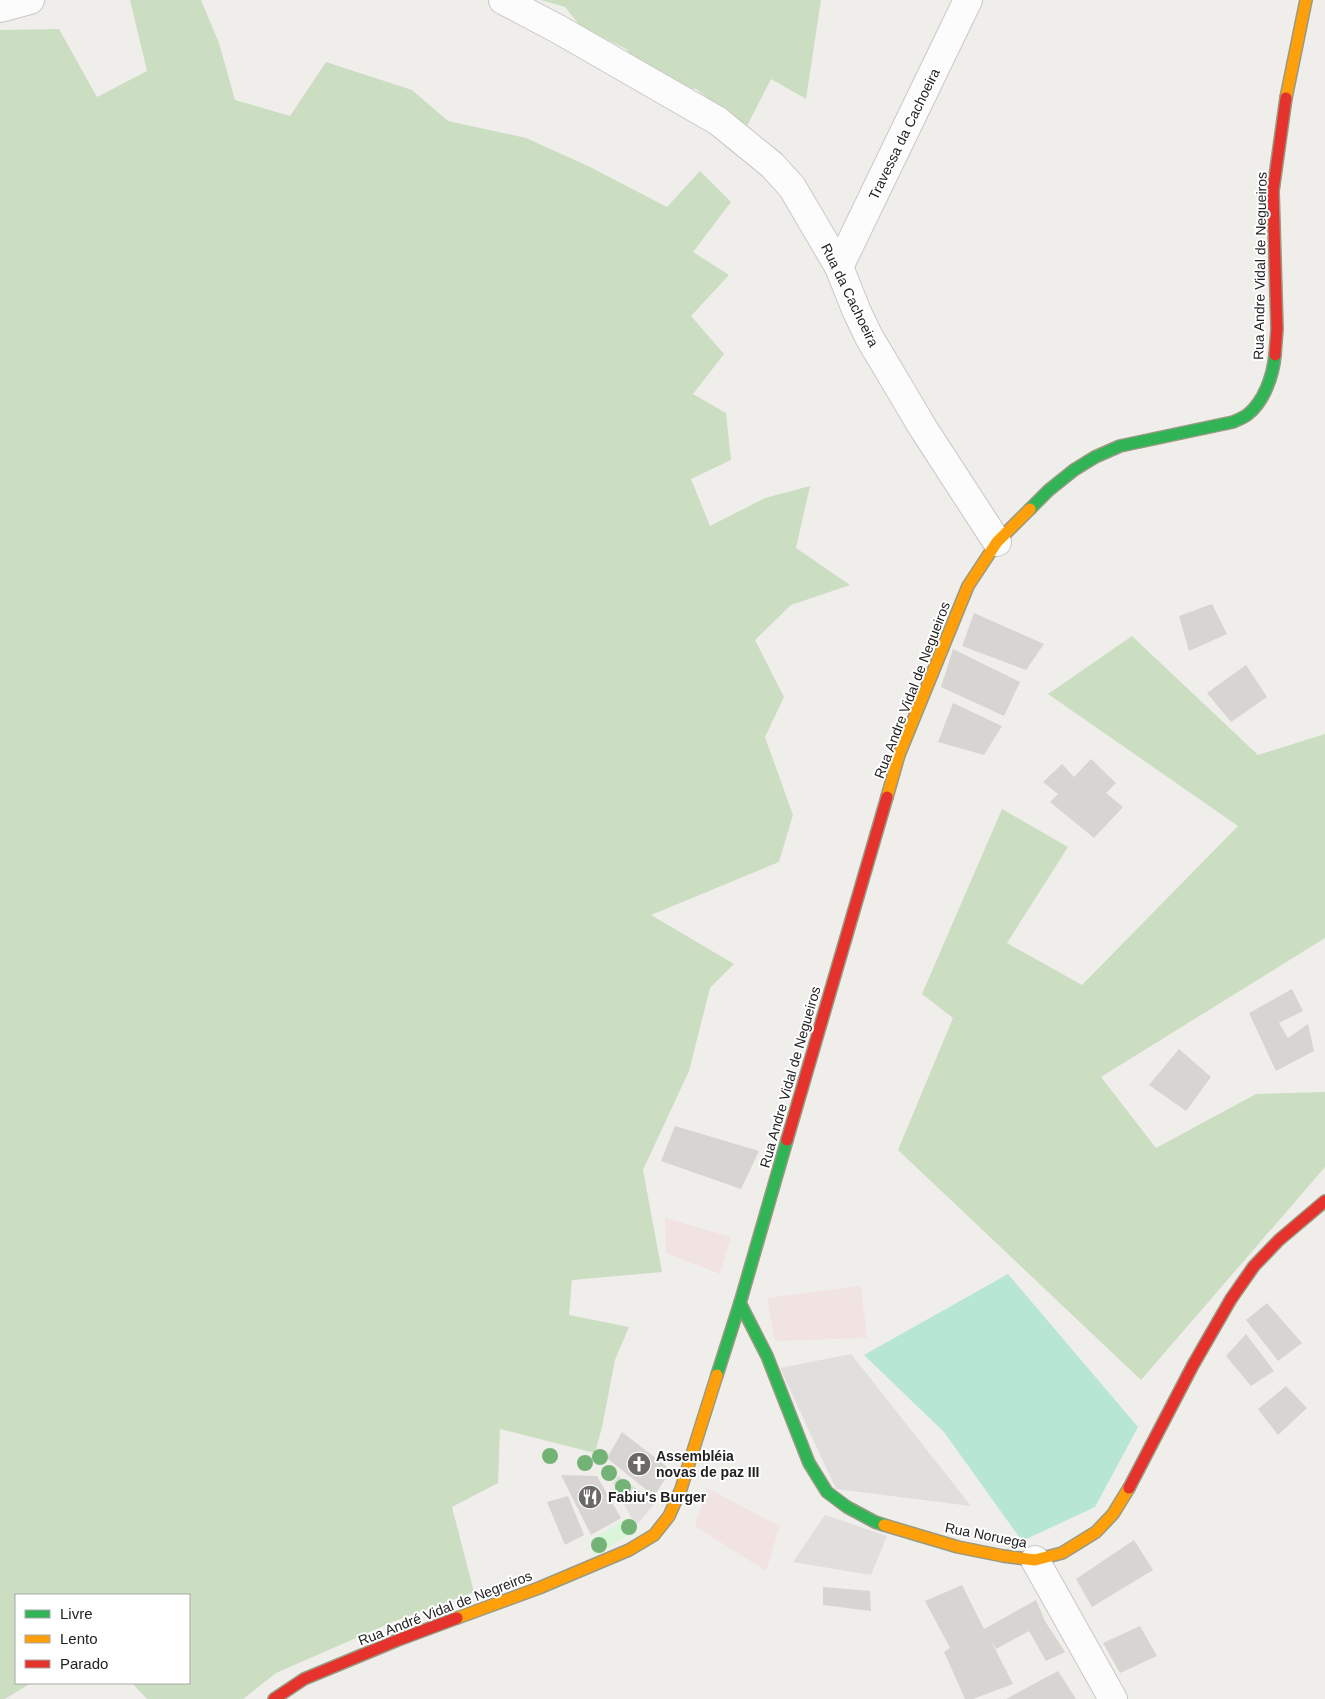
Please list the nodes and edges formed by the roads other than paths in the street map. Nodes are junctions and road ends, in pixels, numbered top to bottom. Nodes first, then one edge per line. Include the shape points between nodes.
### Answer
1 (30, 0) edge
2 (503, 0) edge
3 (968, 0) edge
4 (1306, 0) edge
5 (0, 8) edge
6 (839, 267) junction
7 (997, 542) junction
8 (1325, 1201) edge
9 (740, 1303) junction
10 (629, 1550) joint
11 (1035, 1560) junction
12 (274, 1699) edge
13 (1113, 1699) edge

1 - 5 street
2 - 6 street, Rua da Cachoeira via 718,121 772,165 792,187
3 - 6 street, Travessa da Cachoeira
4 - 7 street, Rua Andre Vidal de Negueiros via 1289,79 1273,191 1277,329 1274,367 1268,385 1248,414 1233,422 1120,446 1095,457 1049,490
6 - 7 street, Rua da Cachoeira via 869,337
7 - 9 street, Rua Andre Vidal de Negueiros via 968,586 899,755
8 - 11 street, Rua Noruega via 1254,1266 1194,1365 1113,1514 1096,1532 1062,1553
9 - 10 street, Rua Andre Vidal de Negueiros via 681,1488 669,1516 654,1535
9 - 11 street, Rua Noruega via 767,1356 808,1463 828,1492 847,1508 875,1522 958,1548
10 - 12 street, Rua André Vidal de Negreiros via 539,1588 346,1661 304,1679
11 - 13 street

